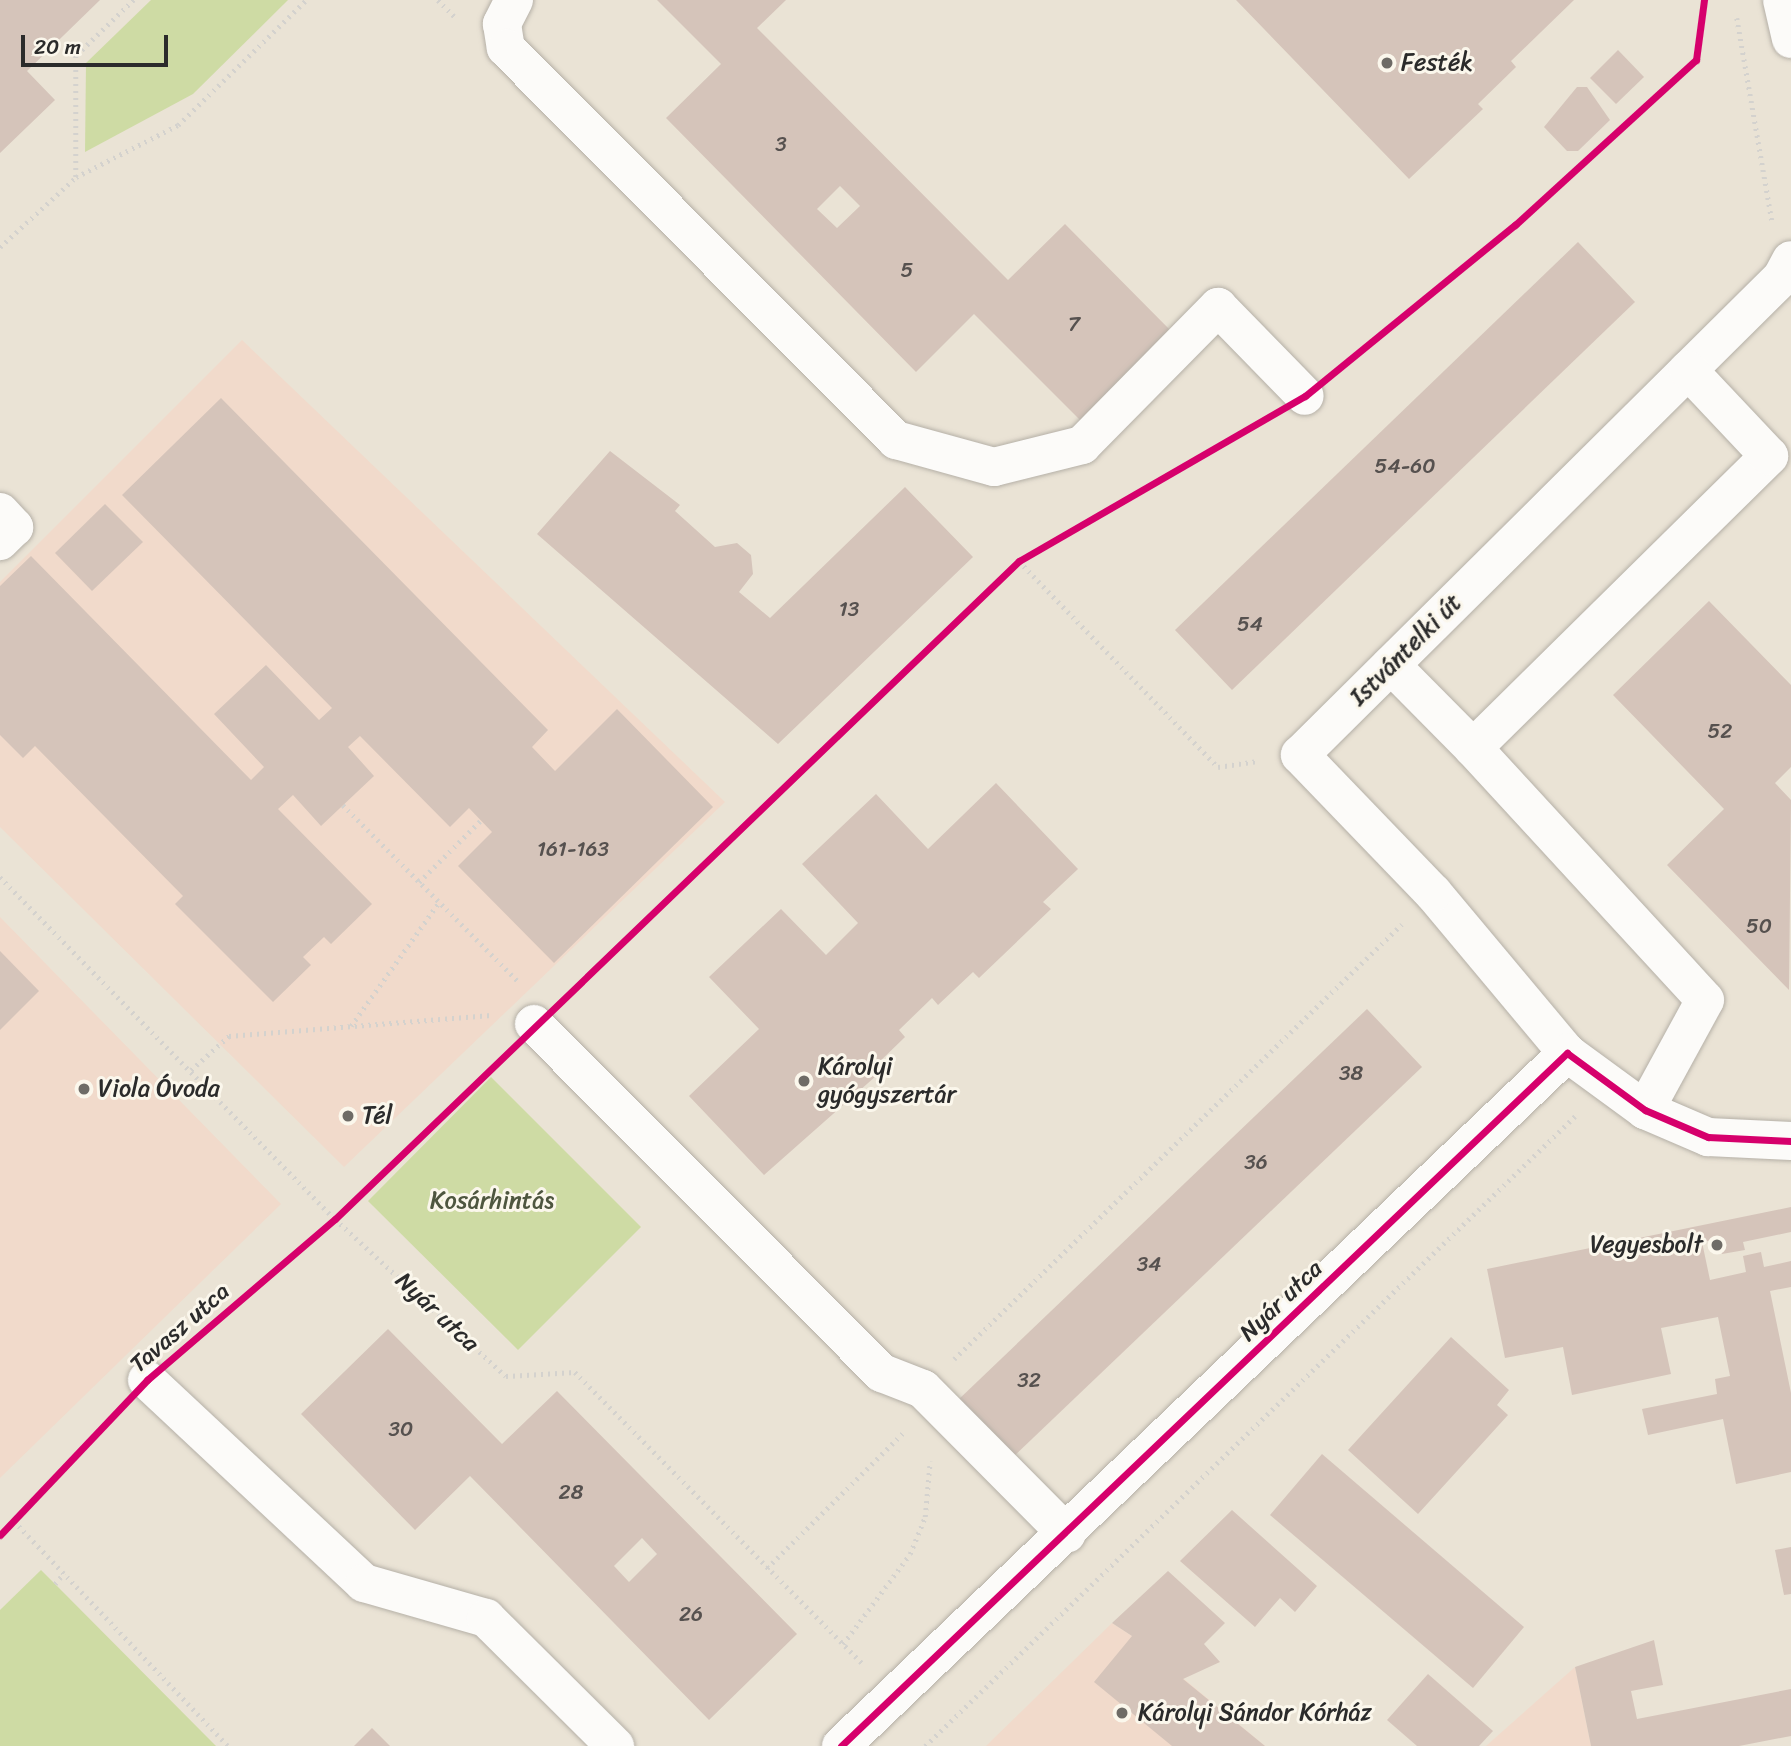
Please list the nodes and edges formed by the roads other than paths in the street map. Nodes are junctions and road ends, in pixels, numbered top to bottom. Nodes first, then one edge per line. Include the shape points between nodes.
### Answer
1 (514, 0) edge
2 (1782, 0) edge
3 (1791, 39) edge
4 (1786, 268) edge
5 (1688, 370) junction
6 (1304, 396) dead end
7 (0, 512) edge
8 (0, 541) edge
9 (1391, 665) junction
10 (1473, 748) junction
11 (541, 1017) road end
12 (1567, 1053) junction
13 (1645, 1110) junction
14 (1791, 1141) edge
15 (147, 1380) dead end
16 (1067, 1534) junction
17 (615, 1746) edge
18 (841, 1746) edge

1 - 6 street via 502,24 506,48 896,440 994,467 1082,445 1218,307
2 - 3 street
4 - 5 street, Istvántelki út
5 - 9 street, Istvántelki út
5 - 10 street via 1769,456
7 - 8 street via 15,527
9 - 10 street
9 - 12 street, Istvántelki út via 1300,754 1433,893
10 - 13 street via 1705,1000
11 - 16 street via 882,1373 927,1401
12 - 13 street
12 - 16 street, Nyár utca
13 - 14 street via 1708,1137
15 - 17 street via 363,1583 486,1618
16 - 18 street, Nyár utca

